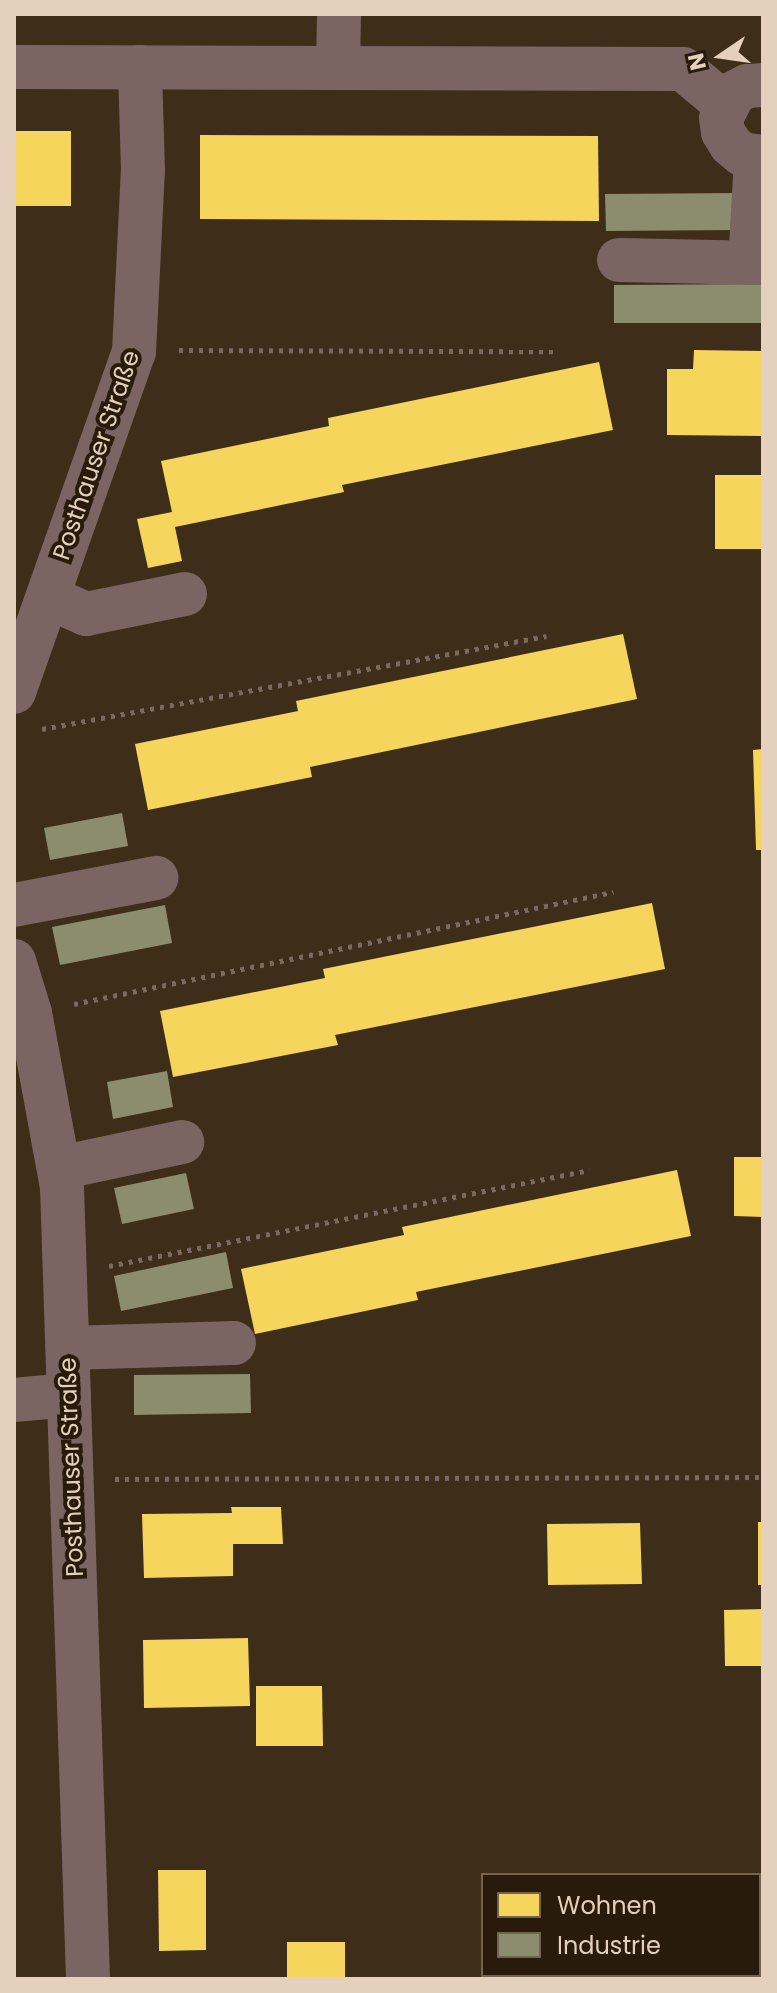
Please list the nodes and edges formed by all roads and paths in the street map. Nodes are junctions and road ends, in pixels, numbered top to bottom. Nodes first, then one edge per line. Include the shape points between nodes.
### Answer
1 (339, 14) edge
2 (14, 67) edge
3 (140, 67) junction
4 (338, 68) junction
5 (744, 95) edge
6 (759, 157) edge
7 (619, 260) dead end
8 (757, 263) edge
9 (556, 351) dead end
10 (134, 352) junction
11 (185, 594) dead end
12 (48, 597) junction
13 (546, 636) dead end
14 (22, 712) edge
15 (156, 878) dead end
16 (613, 892) dead end
17 (14, 905) edge
18 (14, 961) edge
19 (30, 1013) junction
20 (182, 1142) dead end
21 (59, 1168) junction
22 (590, 1170) dead end
23 (65, 1274) junction
24 (234, 1343) dead end
25 (68, 1348) junction
26 (69, 1395) junction
27 (14, 1400) edge
28 (763, 1477) edge
29 (71, 1479) junction
30 (88, 1979) edge

1 - 4 street
2 - 3 street
3 - 4 street
3 - 10 street, Posthauser Straße via 143,171
4 - 5 street via 683,69
5 - 6 street via 721,118 723,132 742,154
6 - 8 street
7 - 8 street
9 - 10 path
10 - 12 street, Posthauser Straße
11 - 12 street via 86,614
12 - 14 street, Posthauser Straße
13 - 14 path
15 - 17 street
16 - 19 path
18 - 19 street, Posthauser Straße
19 - 21 street, Posthauser Straße
20 - 21 street
21 - 23 street, Posthauser Straße
22 - 23 path
23 - 25 street, Posthauser Straße
24 - 25 street
25 - 26 street, Posthauser Straße
26 - 27 street
26 - 29 street, Posthauser Straße
28 - 29 path
29 - 30 street, Posthauser Straße

